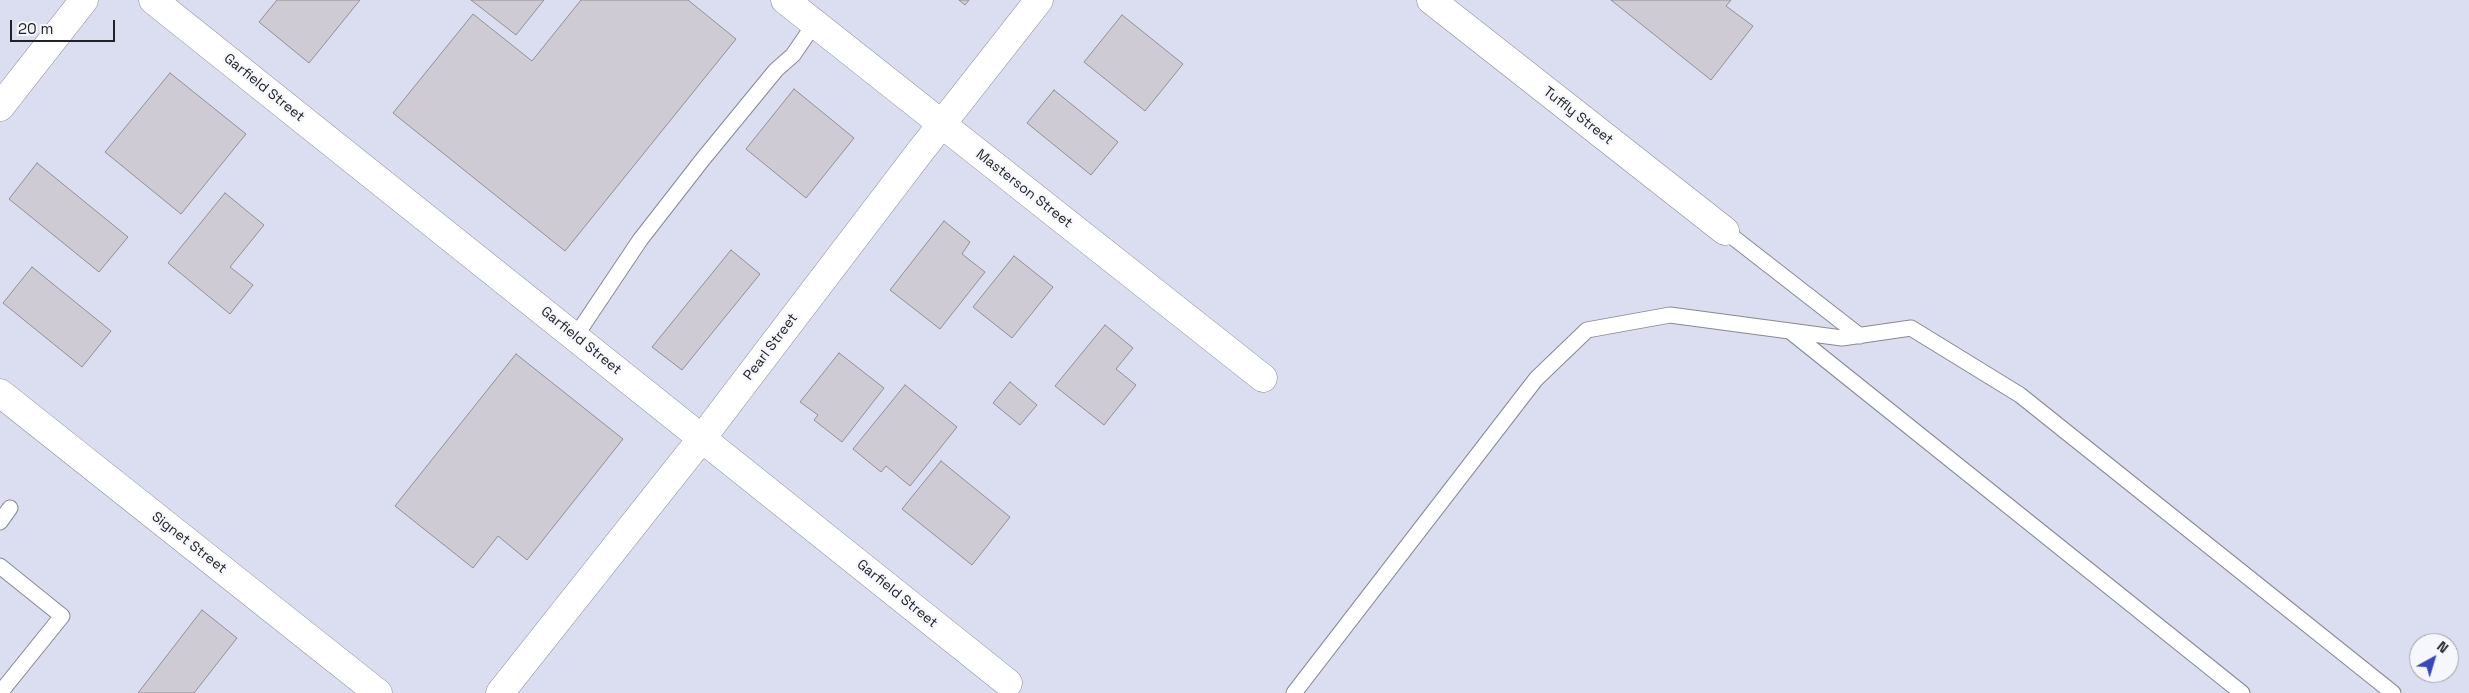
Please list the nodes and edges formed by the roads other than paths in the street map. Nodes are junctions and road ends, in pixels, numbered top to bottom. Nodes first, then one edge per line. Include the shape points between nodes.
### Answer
1 (84, 0) edge
2 (154, 0) edge
3 (785, 0) edge
4 (1039, 0) edge
5 (1431, 0) edge
6 (815, 24) junction
7 (0, 107) edge
8 (942, 124) junction
9 (1725, 231) joint
10 (1790, 331) junction
11 (1860, 336) junction
12 (575, 337) junction
13 (1263, 378) dead end
14 (0, 394) edge
15 (702, 438) junction
16 (10, 508) dead end
17 (0, 522) edge
18 (0, 566) edge
19 (1008, 683) dead end
20 (375, 692) edge
21 (0, 693) edge
22 (500, 693) edge
23 (1294, 693) edge
24 (2242, 693) edge
25 (2393, 693) edge

1 - 7 street
2 - 12 street, Garfield Street
3 - 6 street, Masterson Street
4 - 8 street, Pearl Street
5 - 9 street, Tuffly Street
6 - 8 street, Masterson Street
6 - 12 lane via 646,232
8 - 13 street, Masterson Street
8 - 15 street, Pearl Street
9 - 11 lane
10 - 11 lane via 1842,338
10 - 23 lane via 1670,315 1587,330 1536,379
10 - 24 lane
11 - 25 lane via 1911,328 2020,395
12 - 15 street, Garfield Street
14 - 20 street, Signet Street
15 - 19 street, Garfield Street
15 - 22 street, Pearl Street
16 - 17 lane
18 - 21 lane via 62,616

